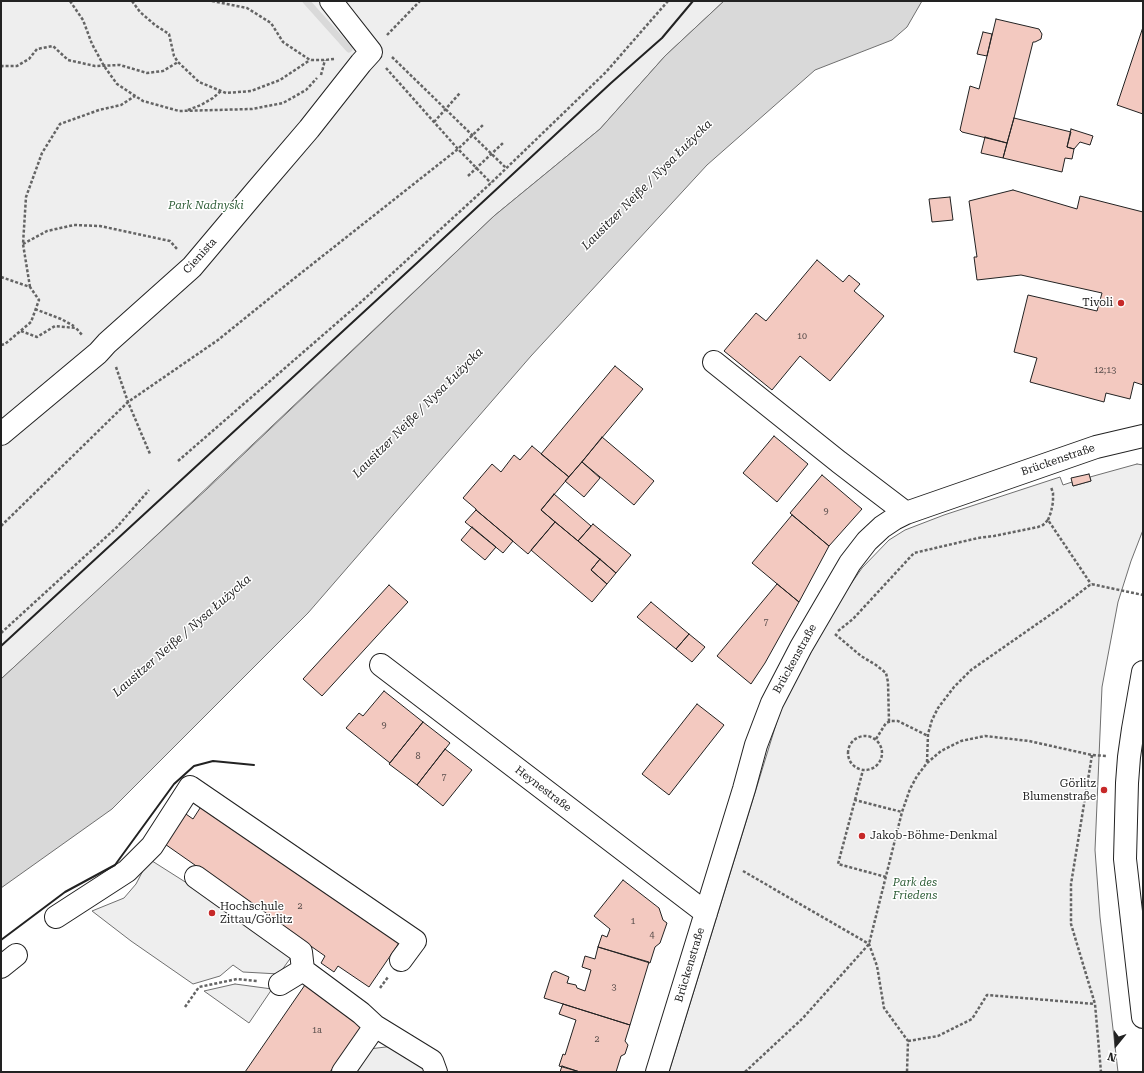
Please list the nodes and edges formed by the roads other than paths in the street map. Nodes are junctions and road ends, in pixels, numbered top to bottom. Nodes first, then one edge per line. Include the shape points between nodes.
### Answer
1 (331, 1) edge
2 (714, 362) dead end
3 (1, 434) edge
4 (1143, 436) edge
5 (906, 513) junction
6 (381, 665) dead end
7 (1143, 672) edge
8 (196, 877) dead end
9 (706, 913) junction
10 (56, 917) dead end
11 (401, 960) dead end
12 (303, 970) junction
13 (280, 984) dead end
14 (1143, 1018) edge
15 (374, 1026) junction
16 (343, 1072) edge
17 (436, 1072) edge
18 (657, 1072) edge

1 - 3 street, Cienista via 377,47 361,62 309,129 192,267 103,348
2 - 5 street
4 - 5 street, Brückenstraße via 1096,447
5 - 9 street, Brückenstraße via 882,527 850,563 786,674 756,745
6 - 9 street, Heynestraße
7 - 14 street via 1129,757 1125,859
8 - 12 street via 301,952
9 - 18 street, Brückenstraße
10 - 11 street via 127,871 152,846 190,787 414,941
12 - 13 street
12 - 15 street via 361,1013
15 - 16 street
15 - 17 street via 432,1061

